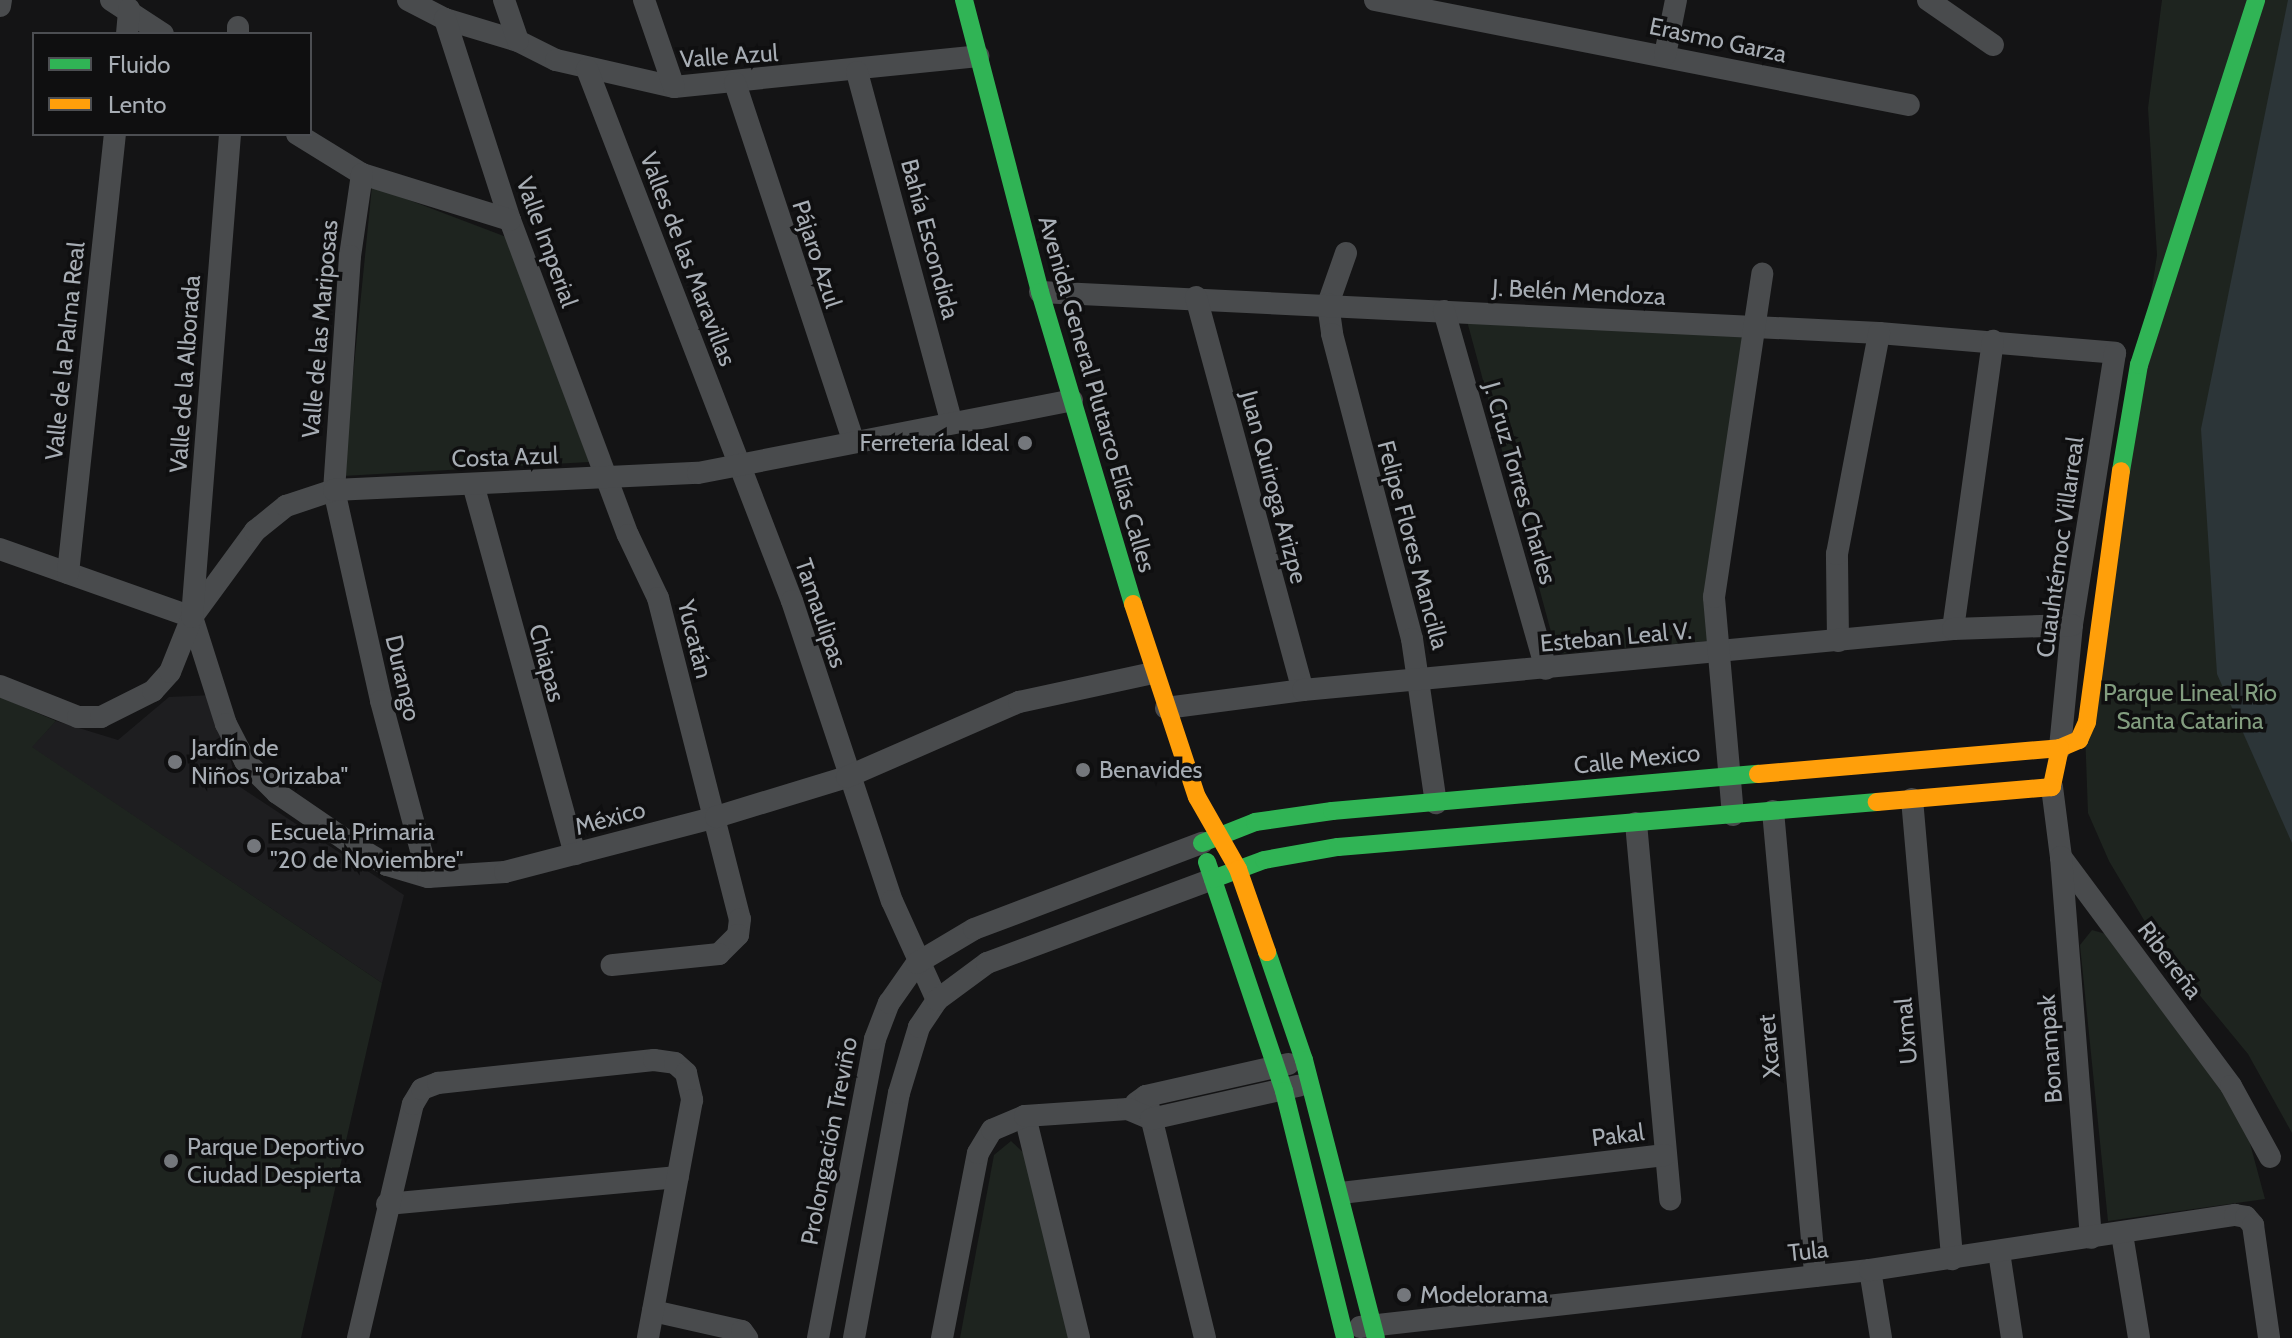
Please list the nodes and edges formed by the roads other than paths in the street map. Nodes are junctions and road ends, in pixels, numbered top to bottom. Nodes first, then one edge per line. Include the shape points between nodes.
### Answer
1 (408, 0) edge
2 (504, 0) edge
3 (644, 0) edge
4 (964, 0) edge
5 (1375, 0) edge
6 (1676, 0) edge
7 (1928, 0) edge
8 (2256, 0) edge
9 (120, 4) edge
10 (445, 19) junction
11 (127, 32) edge
12 (160, 32) edge
13 (518, 41) junction
14 (1993, 45) dead end
15 (1665, 55) junction
16 (978, 56) junction
17 (587, 69) junction
18 (857, 72) junction
19 (735, 83) junction
20 (674, 87) junction
21 (1909, 105) dead end
22 (115, 136) edge
23 (230, 136) edge
24 (300, 136) edge
25 (362, 174) junction
26 (510, 220) junction
27 (1346, 253) dead end
28 (1762, 274) dead end
29 (1040, 292) junction
30 (1196, 297) junction
31 (1328, 304) junction
32 (1444, 311) junction
33 (1756, 328) junction
34 (1879, 333) junction
35 (1993, 341) junction
36 (2115, 353) joint
37 (1072, 400) junction
38 (951, 421) junction
39 (853, 440) junction
40 (742, 467) junction
41 (608, 479) junction
42 (473, 484) junction
43 (334, 490) junction
44 (0, 549) edge
45 (68, 573) junction
46 (192, 617) junction
47 (2072, 625) junction
48 (1953, 629) junction
49 (1838, 641) junction
50 (1715, 654) junction
51 (1546, 669) junction
52 (170, 672) junction
53 (1153, 673) junction
54 (213, 680) junction
55 (1421, 680) junction
56 (0, 686) edge
57 (1303, 690) junction
58 (1166, 708) junction
59 (2060, 748) junction
60 (1728, 775) junction
61 (847, 777) junction
62 (2052, 787) junction
63 (1912, 799) junction
64 (1436, 803) junction
65 (1773, 811) junction
66 (1733, 815) junction
67 (716, 817) junction
68 (1636, 823) junction
69 (1212, 838) junction
70 (575, 854) junction
71 (2061, 857) junction
72 (1238, 869) junction
73 (428, 877) junction
74 (1213, 879) junction
75 (917, 963) junction
76 (612, 965) dead end
77 (937, 1000) junction
78 (1276, 1068) junction
79 (1308, 1071) junction
80 (1284, 1091) junction
81 (1137, 1102) junction
82 (1014, 1119) junction
83 (1151, 1119) junction
84 (1665, 1155) junction
85 (2270, 1157) dead end
86 (678, 1177) junction
87 (1341, 1193) junction
88 (1670, 1199) dead end
89 (387, 1204) junction
90 (2122, 1234) junction
91 (2091, 1238) junction
92 (1999, 1252) junction
93 (1952, 1259) junction
94 (1870, 1270) junction
95 (1815, 1276) junction
96 (653, 1311) junction
97 (1375, 1332) edge
98 (1344, 1334) edge
99 (358, 1338) edge
100 (648, 1338) edge
101 (747, 1338) edge
102 (818, 1338) edge
103 (854, 1338) edge
104 (942, 1338) edge
105 (1079, 1338) edge
106 (1205, 1338) edge
107 (1881, 1338) edge
108 (2012, 1338) edge
109 (2139, 1338) edge
110 (2269, 1338) edge

1 - 10 street, Valle Azul
2 - 13 street
3 - 20 street
4 - 16 main road, Avenida General Plutarco Elías Calles
5 - 15 street, Erasmo Garza
6 - 15 street
7 - 14 street
8 - 59 main road via 2139,365 2106,557 2087,722 2079,740
9 - 11 street
9 - 12 street
10 - 13 street, Valle Azul
10 - 26 street, Valle Imperial
13 - 17 street, Valle Azul
15 - 21 street, Erasmo Garza
16 - 18 street, Valle Azul
16 - 29 main road, Avenida General Plutarco Elías Calles
17 - 20 street, Valle Azul
17 - 40 street, Valles de las Maravillas
18 - 19 street, Valle Azul
18 - 38 street, Bahía Escondida
19 - 20 street, Valle Azul
19 - 39 street, Pájaro Azul
22 - 45 street, Valle de la Palma Real
23 - 46 street, Valle de la Alborada
24 - 25 street
25 - 26 street
25 - 43 street, Valle de las Mariposas via 349,271
26 - 41 street, Valle Imperial
27 - 31 street
28 - 33 street
29 - 30 street, J. Belén Mendoza
29 - 37 main road, Avenida General Plutarco Elías Calles
30 - 31 street, J. Belén Mendoza
30 - 57 street, Juan Quiroga Arizpe
31 - 32 street, J. Belén Mendoza
31 - 55 street, Felipe Flores Mancilla via 1337,359
32 - 33 street, J. Belén Mendoza
32 - 51 street, J. Cruz Torres Charles
33 - 34 street, J. Belén Mendoza
33 - 50 street via 1718,546
34 - 35 street, J. Belén Mendoza
34 - 49 street via 1837,554
35 - 36 street, J. Belén Mendoza
35 - 48 street
36 - 47 street, Cuauhtémoc Villarreal
37 - 38 street, Costa Azul
37 - 53 main road, Avenida General Plutarco Elías Calles
38 - 39 street, Costa Azul
39 - 40 street, Costa Azul
40 - 41 street, Costa Azul
40 - 61 street, Tamaulipas via 792,601
41 - 42 street, Costa Azul
41 - 67 street, Yucatán via 658,598
42 - 43 street, Costa Azul
42 - 70 street, Chiapas
43 - 46 street, Costa Azul via 286,506 255,531
43 - 73 street, Durango via 381,701
44 - 45 street
45 - 46 street
46 - 52 street
46 - 54 street, México
47 - 48 street, Esteban Leal V.
47 - 59 street, Cuauhtémoc Villarreal
48 - 49 street, Esteban Leal V.
49 - 50 street, Esteban Leal V.
50 - 51 street, Esteban Leal V.
50 - 60 street
51 - 55 street, Esteban Leal V.
52 - 54 street
52 - 56 street via 144,697 101,717 78,717
53 - 58 main road, Avenida General Plutarco Elías Calles
53 - 61 street, México via 1019,702
54 - 73 street, México via 226,724 245,761 277,793 387,865
55 - 57 street, Esteban Leal V.
55 - 64 street, Felipe Flores Mancilla
57 - 58 street, Esteban Leal V.
58 - 69 main road, Avenida General Plutarco Elías Calles
59 - 60 main road, Calle Mexico
59 - 62 main road
60 - 64 main road, Calle Mexico
60 - 66 street
61 - 67 street, México
61 - 75 street
62 - 63 main road
62 - 71 street, Ribereña
63 - 65 main road
63 - 93 street, Uxmal
64 - 69 main road, Calle Mexico via 1287,816
65 - 66 main road
65 - 95 street, Xcaret
66 - 68 main road
67 - 70 street, México
67 - 76 street, Yucatán via 740,919 729,948 719,954
68 - 72 main road via 1296,852
68 - 84 street, Pakal
69 - 72 main road, Avenida General Plutarco Elías Calles
69 - 74 main road, Avenida General Plutarco Elías Calles
69 - 75 street, Prolongación Treviño via 974,929
70 - 73 street, México via 505,872
71 - 85 street, Ribereña via 2231,1086
71 - 91 street, Bonampak
72 - 74 main road
72 - 79 main road, Avenida General Plutarco Elías Calles
74 - 77 street via 987,963
74 - 78 main road, Avenida General Plutarco Elías Calles
75 - 77 street
75 - 102 street, Prolongación Treviño via 889,1003 875,1039
77 - 103 street via 919,1027 899,1093
78 - 79 street
78 - 80 main road, Avenida General Plutarco Elías Calles
78 - 81 street
79 - 80 street
79 - 87 main road, Avenida General Plutarco Elías Calles
80 - 83 street
80 - 98 main road, Avenida General Plutarco Elías Calles
81 - 82 street
81 - 83 street
82 - 104 street via 992,1130 978,1153
82 - 105 street
83 - 106 street
84 - 87 street, Pakal
84 - 88 street
86 - 89 street
86 - 89 street via 692,1100 686,1073 675,1063 624,1063 422,1089 413,1104
86 - 96 street
87 - 97 main road, Avenida General Plutarco Elías Calles
89 - 99 street
90 - 91 street, Tula
90 - 109 street
90 - 110 street, Tula via 2246,1217 2253,1225
91 - 92 street, Tula
92 - 93 street, Tula
92 - 108 street
93 - 94 street, Tula
94 - 95 street, Tula
94 - 107 street
95 - 97 street, Tula
96 - 100 street
96 - 101 street via 742,1331
97 - 98 street, Tula

